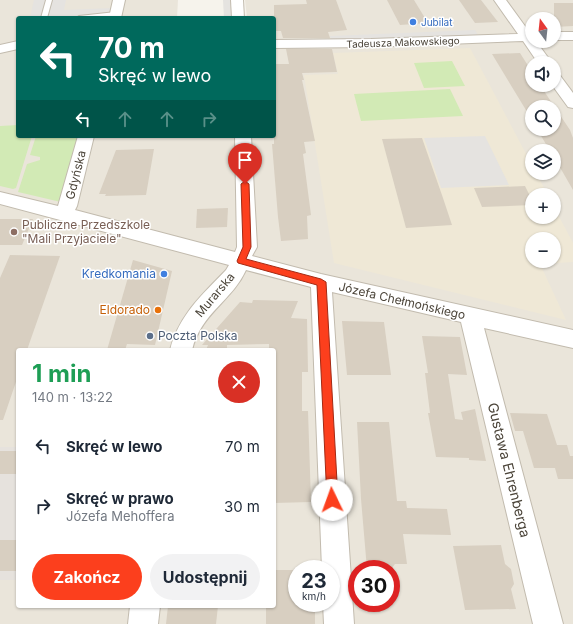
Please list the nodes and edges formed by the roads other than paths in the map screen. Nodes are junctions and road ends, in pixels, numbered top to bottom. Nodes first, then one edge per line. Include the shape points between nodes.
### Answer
1 (49, 0) edge
2 (119, 0) edge
3 (237, 0) edge
4 (500, 0) edge
5 (45, 16) edge
6 (116, 16) edge
7 (238, 16) edge
8 (525, 32) edge
9 (561, 36) edge
10 (573, 36) edge
11 (525, 37) edge
12 (276, 44) edge
13 (16, 45) edge
14 (0, 49) edge
15 (561, 87) edge
16 (573, 104) edge
17 (85, 138) edge
18 (243, 138) edge
19 (0, 198) edge
20 (62, 213) junction
21 (241, 261) junction
22 (321, 282) junction
23 (470, 316) junction
24 (573, 339) edge
25 (182, 348) edge
26 (145, 608) edge
27 (143, 624) edge
28 (339, 624) edge
29 (548, 624) edge

1 - 5 lane
2 - 6 street
3 - 7 street
4 - 8 street
9 - 10 street
11 - 12 street, Tadeusza Makowskiego
13 - 14 street
15 - 16 street
17 - 20 street, Gdyńska via 68,206
18 - 21 street, Murarska via 247,247
19 - 20 street, Józefa Chełmońskiego
20 - 21 street, Józefa Chełmońskiego
21 - 22 street, Józefa Chełmońskiego
21 - 25 street, Murarska via 234,275 194,320 185,334
22 - 23 street, Józefa Chełmońskiego
22 - 28 street
23 - 24 street, Józefa Chełmońskiego
23 - 29 street, Gustawa Ehrenberga
26 - 27 street

